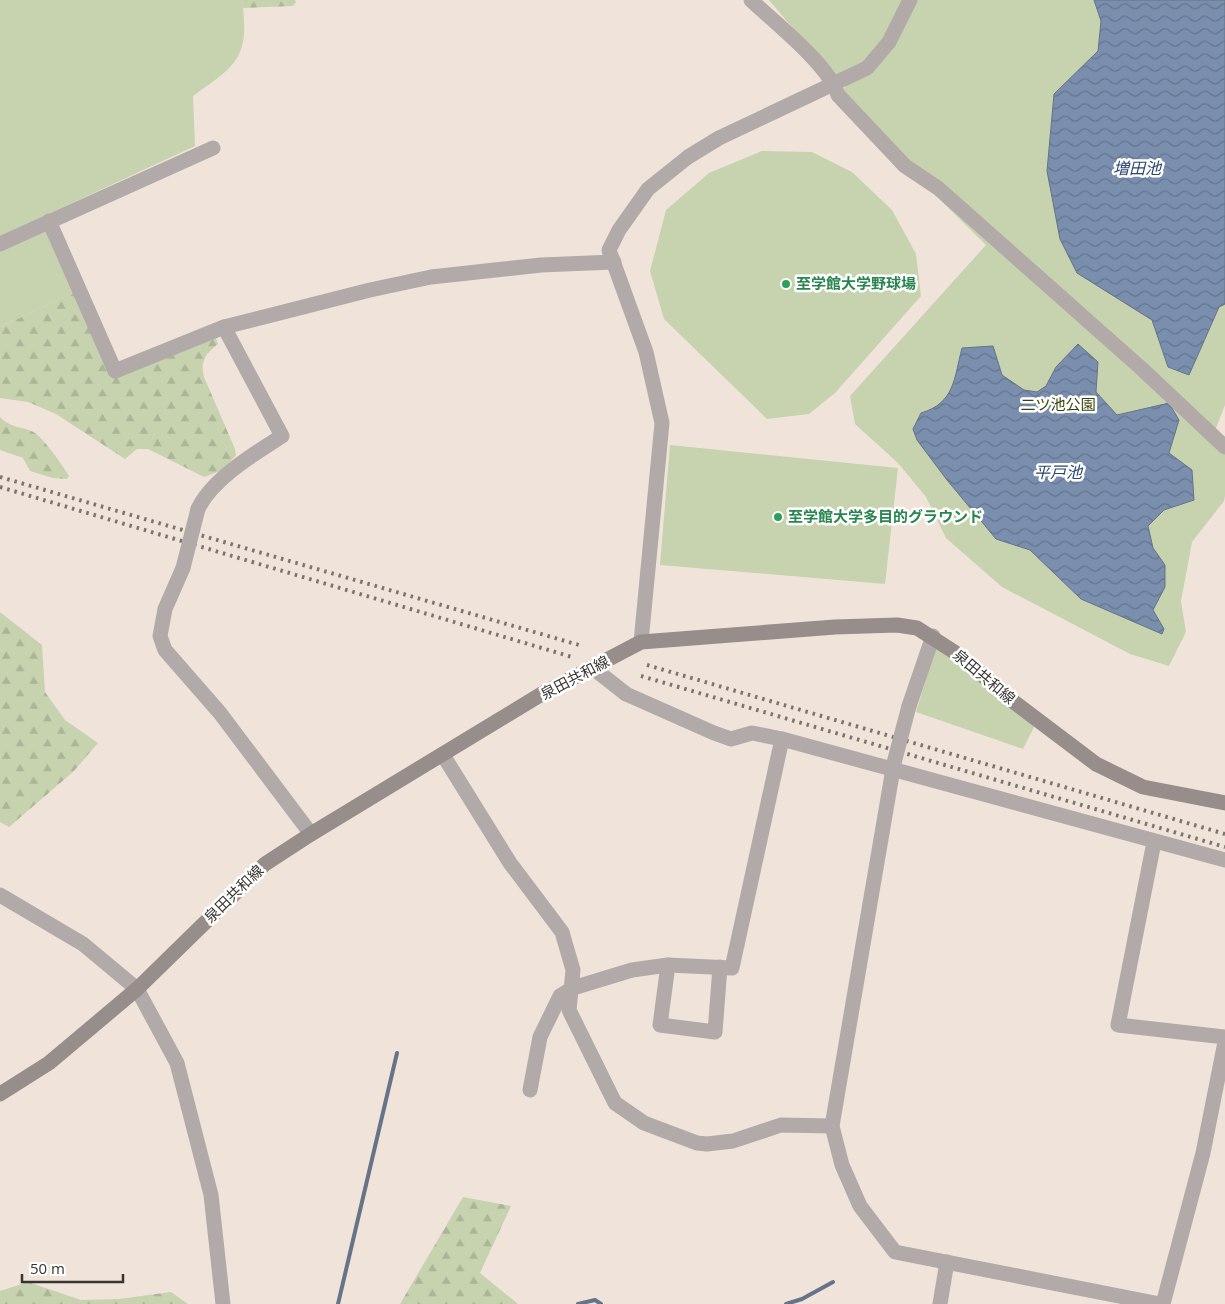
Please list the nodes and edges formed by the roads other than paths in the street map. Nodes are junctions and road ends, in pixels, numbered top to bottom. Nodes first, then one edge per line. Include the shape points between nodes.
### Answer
1 (751, 0) edge
2 (910, 0) edge
3 (834, 84) junction
4 (212, 148) dead end
5 (50, 221) junction
6 (0, 244) edge
7 (614, 262) junction
8 (224, 327) junction
9 (1225, 447) edge
10 (933, 636) junction
11 (641, 642) junction
12 (593, 668) junction
13 (782, 740) junction
14 (443, 755) junction
15 (893, 766) junction
16 (1225, 803) edge
17 (311, 834) junction
18 (1154, 842) junction
19 (1225, 860) edge
20 (0, 895) edge
21 (668, 965) junction
22 (720, 967) junction
23 (573, 988) junction
24 (137, 989) junction
25 (1225, 1037) edge
26 (1225, 1042) edge
27 (530, 1090) dead end
28 (0, 1094) edge
29 (832, 1126) junction
30 (946, 1262) junction
31 (224, 1304) edge
32 (940, 1304) edge
33 (1162, 1304) edge

1 - 3 street via 820,66
2 - 3 street via 889,42 867,68
3 - 7 street via 719,138 648,188 609,250
3 - 9 street via 838,95 905,166 938,188 1142,368
4 - 5 street
5 - 6 street
5 - 8 street via 115,371
7 - 8 street via 431,277
7 - 11 street via 646,352 662,423
8 - 17 street, bridge via 282,436 248,457 203,498 183,568 165,610 160,636 165,650 220,713
10 - 11 main road, 泉田共和線 via 917,628 897,625
10 - 15 street, bridge
10 - 16 main road, 泉田共和線 via 1096,764 1143,787
11 - 12 main road, 泉田共和線
12 - 13 street via 626,694 714,733 731,739 752,733
12 - 14 main road, 泉田共和線
13 - 15 street
13 - 22 street via 732,968
14 - 17 main road, 泉田共和線
14 - 23 street via 510,863 562,932 573,970
15 - 18 street
15 - 29 street
17 - 24 main road, 泉田共和線 via 265,864
18 - 19 street
18 - 25 street via 1118,1025
20 - 24 street via 82,944
21 - 22 street
21 - 22 street via 660,1025 715,1032
21 - 23 street via 632,970
23 - 27 street via 560,996 540,1037
23 - 29 street via 569,1010 595,1067 615,1103 644,1123 707,1144 732,1141 781,1125
24 - 28 main road, 泉田共和線 via 48,1063
24 - 31 street via 177,1063 211,1195
26 - 33 street via 1203,1153
29 - 30 street via 842,1165 860,1206 895,1252
30 - 32 street
30 - 33 street

